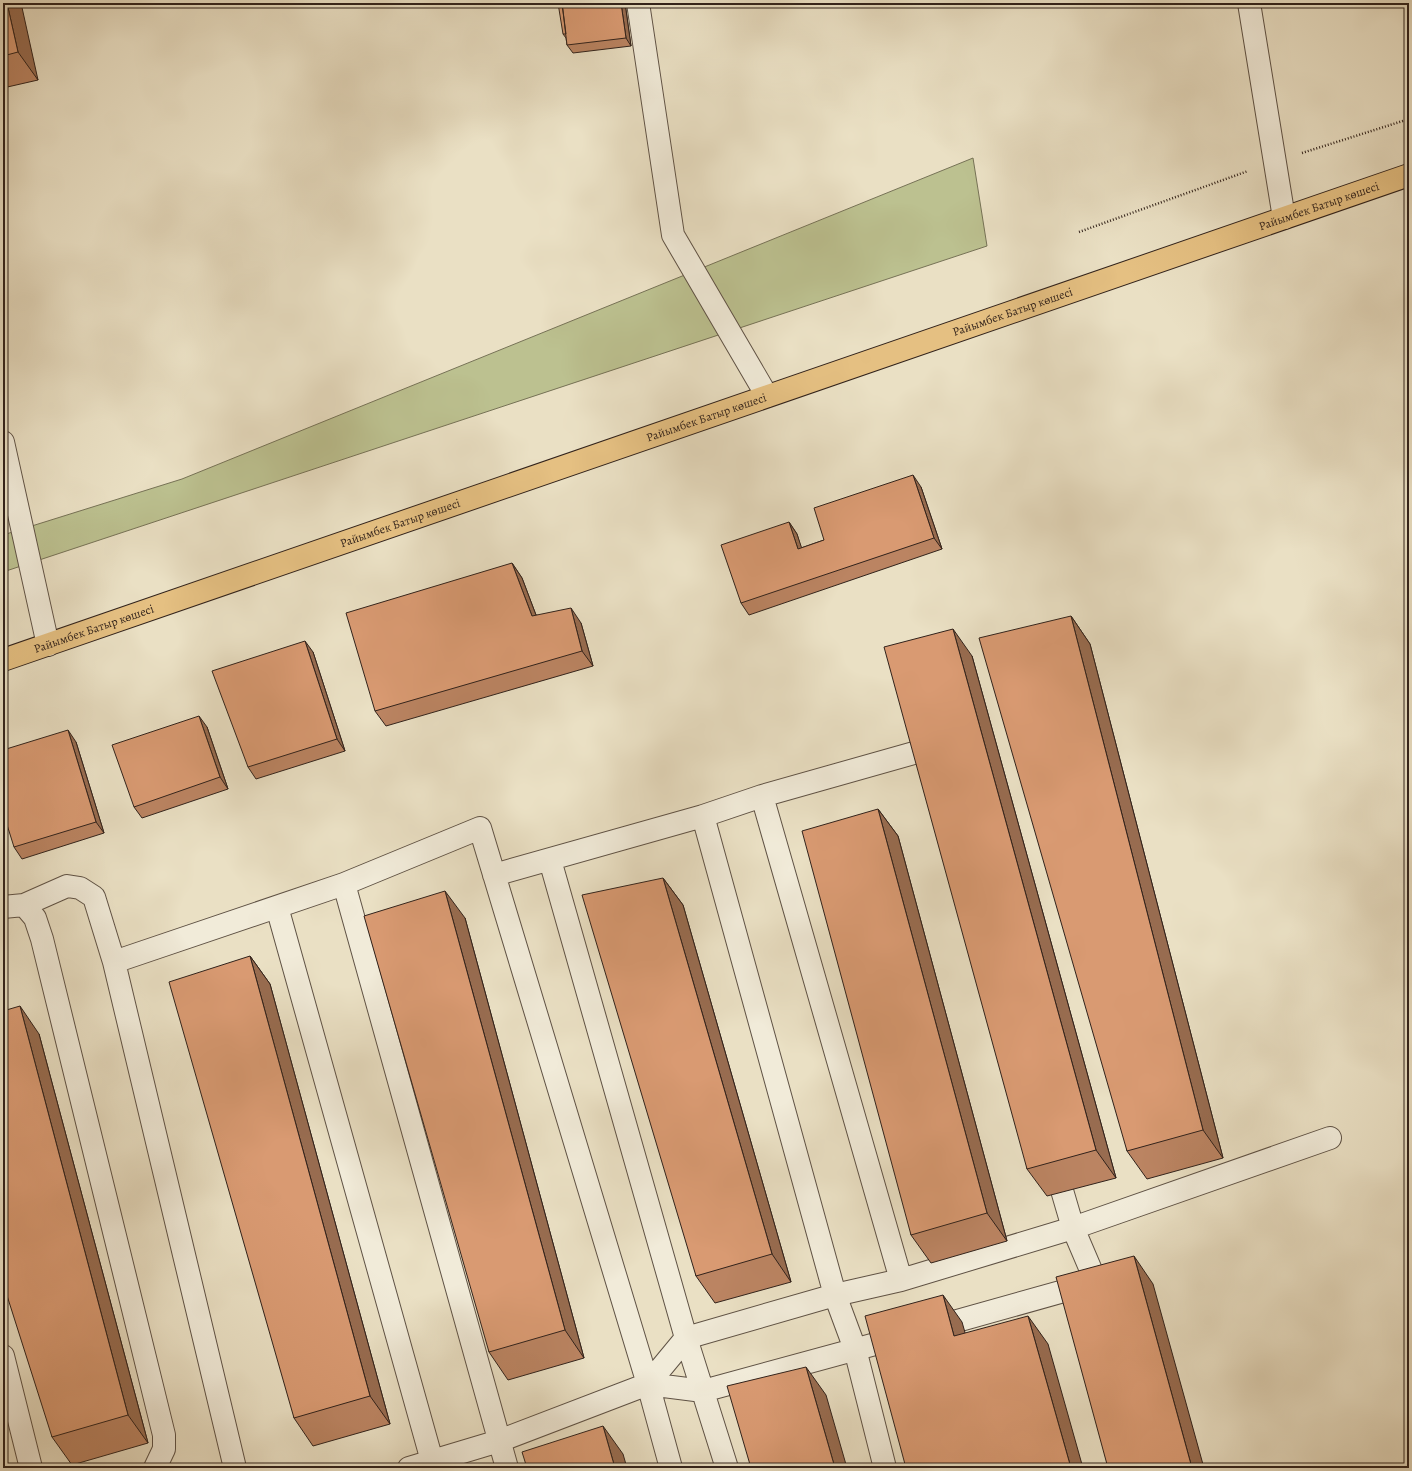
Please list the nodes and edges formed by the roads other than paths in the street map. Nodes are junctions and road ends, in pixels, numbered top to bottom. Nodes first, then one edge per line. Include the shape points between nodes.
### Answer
1 (638, 3) edge
2 (1249, 3) edge
3 (1409, 175) edge
4 (1284, 218) junction
5 (767, 396) junction
6 (3, 442) edge
7 (48, 645) junction
8 (3, 660) edge
9 (942, 770) edge
10 (762, 796) junction
11 (703, 816) junction
12 (550, 860) junction
13 (494, 875) junction
14 (344, 884) junction
15 (13, 906) edge
16 (276, 907) junction
17 (114, 962) junction
18 (1330, 1138) dead end
19 (1049, 1144) edge
20 (1073, 1228) junction
21 (901, 1280) junction
22 (835, 1295) junction
23 (686, 1338) junction
24 (855, 1349) junction
25 (3, 1356) edge
26 (648, 1384) junction
27 (703, 1391) junction
28 (499, 1441) junction
29 (433, 1464) edge
30 (31, 1468) edge
31 (155, 1468) edge
32 (235, 1468) edge
33 (409, 1468) edge
34 (507, 1468) edge
35 (671, 1468) edge
36 (727, 1468) edge
37 (885, 1468) edge

1 - 5 street via 673,235
2 - 4 street
3 - 4 main road, Райымбек Батыр көшесі
4 - 5 main road, Райымбек Батыр көшесі
5 - 7 main road, Райымбек Батыр көшесі
6 - 7 street
7 - 8 main road, Райымбек Батыр көшесі
9 - 10 street via 935,748
10 - 11 street
10 - 21 street
11 - 12 street
11 - 22 street
12 - 13 street
12 - 23 street
13 - 14 street via 480,828
13 - 26 street
14 - 16 street
14 - 28 street
15 - 17 street via 67,886 80,888 94,897
15 - 31 street via 35,918 42,938 164,1434 164,1449
16 - 17 street
16 - 29 street
17 - 32 street
18 - 20 street
19 - 20 street
20 - 21 street
20 - 24 street via 1096,1282 926,1338
21 - 22 street
22 - 23 street
22 - 24 street
23 - 26 street
23 - 27 street
24 - 27 street
24 - 37 street
25 - 30 street
26 - 27 street
26 - 28 street
26 - 35 street
27 - 36 street
28 - 29 street
28 - 34 street
29 - 33 street

